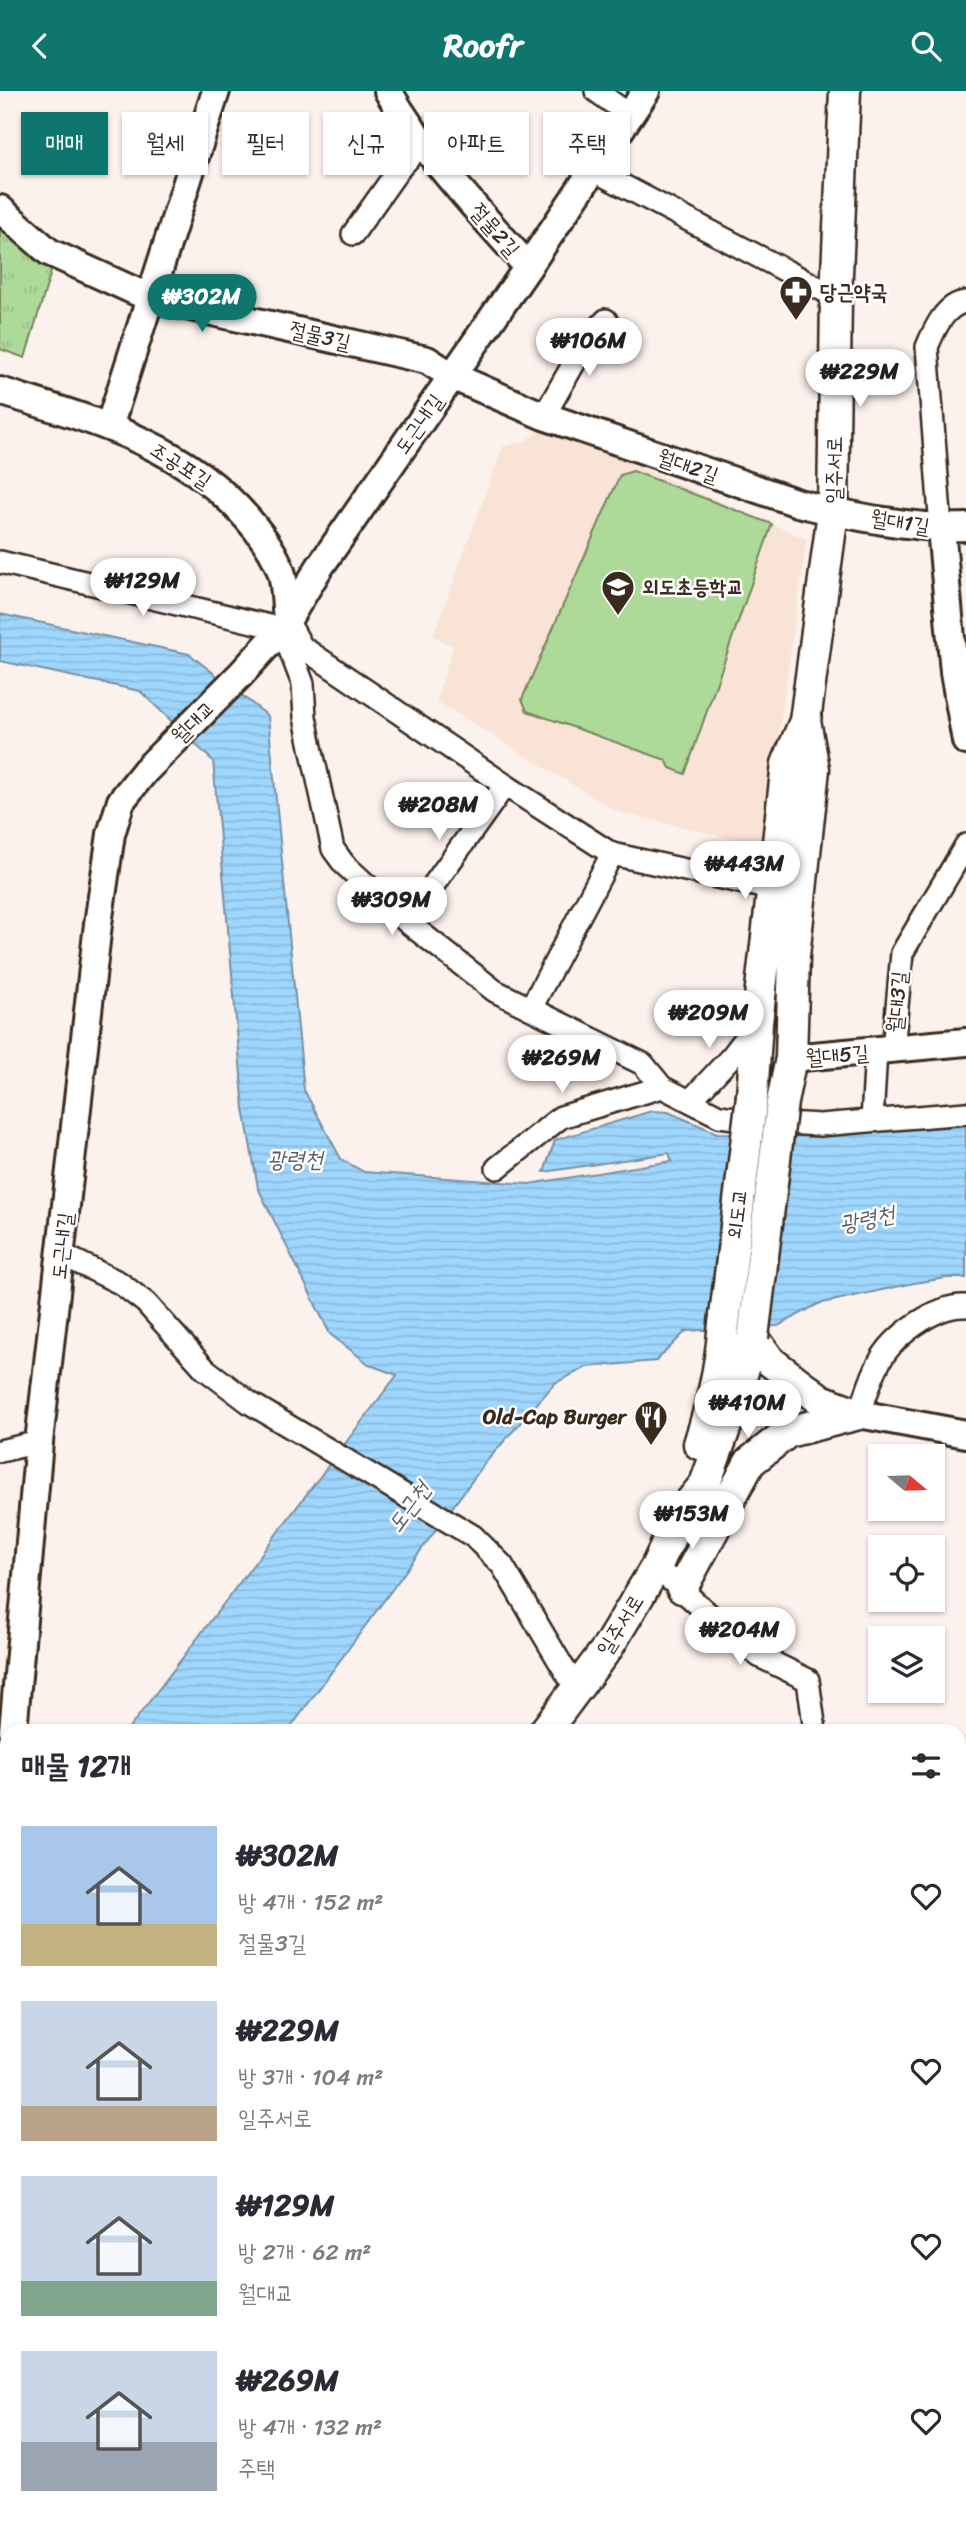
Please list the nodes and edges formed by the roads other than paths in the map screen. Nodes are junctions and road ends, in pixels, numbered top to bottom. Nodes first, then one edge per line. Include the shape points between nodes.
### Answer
1 (216, 91) edge
2 (388, 91) edge
3 (596, 91) edge
4 (646, 91) edge
5 (845, 91) edge
6 (625, 112) edge
7 (630, 112) edge
8 (422, 144) junction
9 (590, 175) edge
10 (603, 175) edge
11 (0, 209) edge
12 (353, 234) dead end
13 (527, 267) junction
14 (836, 297) junction
15 (150, 298) junction
16 (966, 302) edge
17 (606, 320) dead end
18 (452, 376) junction
19 (0, 391) edge
20 (544, 416) junction
21 (109, 427) junction
22 (834, 512) junction
23 (954, 528) edge
24 (0, 562) edge
25 (284, 624) junction
26 (960, 672) edge
27 (241, 674) joint
28 (805, 721) junction
29 (966, 741) edge
30 (145, 771) joint
31 (505, 785) junction
32 (966, 845) edge
33 (612, 854) junction
34 (772, 889) junction
35 (407, 922) junction
36 (531, 1008) junction
37 (757, 1023) junction
38 (966, 1042) edge
39 (885, 1051) junction
40 (791, 1058) junction
41 (662, 1087) junction
42 (752, 1096) joint
43 (690, 1101) junction
44 (782, 1102) joint
45 (966, 1113) edge
46 (872, 1120) junction
47 (497, 1168) dead end
48 (61, 1254) junction
49 (966, 1306) edge
50 (723, 1332) joint
51 (753, 1337) junction
52 (859, 1414) junction
53 (966, 1434) edge
54 (39, 1442) junction
55 (0, 1451) edge
56 (682, 1512) junction
57 (656, 1567) junction
58 (681, 1588) junction
59 (576, 1689) junction
60 (14, 1724) edge
61 (552, 1724) edge
62 (815, 1724) edge

1 - 15 street
2 - 8 street, 절물2길
3 - 6 street
4 - 7 street, 도근내길
5 - 14 main road, 일주서로
8 - 12 street
8 - 13 street, 절물2길
9 - 13 street, 도근내길
10 - 14 street
11 - 15 street, 절물3길 via 49,252
13 - 18 street, 도근내길
14 - 22 main road, 일주서로
15 - 18 street, 절물3길 via 427,360
15 - 21 street
16 - 23 street via 959,302 936,324 927,347
17 - 20 street via 586,342
18 - 20 street, 월대2길
18 - 25 street, 도근내길
19 - 21 street, 조공포길
20 - 22 street, 월대2길
21 - 25 street, 조공포길 via 149,443 195,470 232,501 274,554 282,575
22 - 23 street, 월대1길
22 - 28 main road, 일주서로
23 - 26 street
24 - 25 street
25 - 27 street, 도근내길
25 - 31 street via 302,647
25 - 35 street via 303,684 309,737 334,849 344,864
26 - 29 street
27 - 30 street, 월대교
28 - 34 main road, 일주서로 via 787,764
28 - 40 main road, 일주서로 via 814,769 794,955
30 - 48 street, 도근내길 via 121,801 111,834
31 - 33 street
31 - 35 street
32 - 39 street, 월대3길 via 902,953
33 - 34 street
33 - 36 street
34 - 37 main road, 일주서로
35 - 36 street via 495,991
36 - 41 street via 643,1064
37 - 42 main road, 일주서로
37 - 43 street
38 - 39 street, 월대5길
39 - 40 street, 월대5길
39 - 46 street, 월대3길
40 - 44 main road, 일주서로
41 - 43 street
41 - 47 street via 561,1117
42 - 50 main road, 외도교, bridge
43 - 46 street via 719,1116 768,1122 820,1125
44 - 51 main road, 외도교, bridge
45 - 46 street
48 - 54 street, 도근내길
48 - 59 street via 120,1283 146,1303 205,1369 250,1403 472,1536 502,1565
49 - 52 street via 953,1305 911,1325 879,1361
50 - 56 main road, 일주서로 via 711,1409 688,1474
51 - 52 main road via 771,1361 821,1400
51 - 56 main road, 일주서로 via 705,1483
52 - 53 street
52 - 58 main road via 788,1432 750,1462
54 - 55 street
54 - 60 street, 도근내길
56 - 57 main road, 일주서로
57 - 58 street
57 - 59 main road, 일주서로 via 608,1647
58 - 62 street via 759,1656 808,1680
59 - 61 main road, 일주서로

